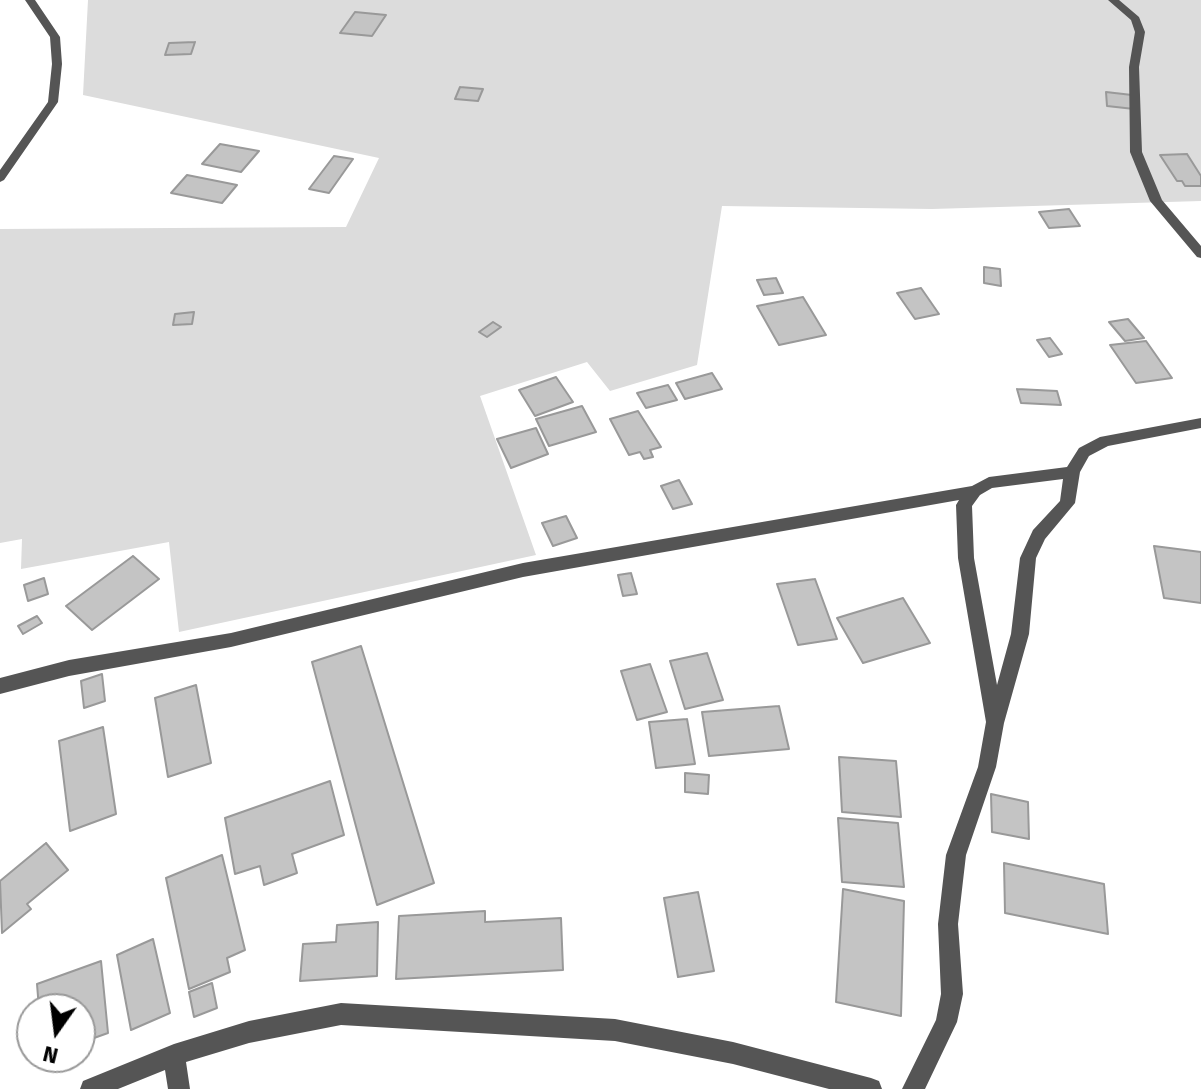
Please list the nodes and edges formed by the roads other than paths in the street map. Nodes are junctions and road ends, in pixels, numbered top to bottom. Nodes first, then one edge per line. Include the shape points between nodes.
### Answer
1 (30, 0) edge
2 (1113, 0) edge
3 (0, 178) edge
4 (1201, 254) edge
5 (1201, 423) edge
6 (1072, 472) junction
7 (975, 491) junction
8 (0, 686) edge
9 (995, 723) junction
10 (174, 1055) junction
11 (91, 1089) edge
12 (179, 1089) edge
13 (871, 1089) edge
14 (913, 1089) edge

1 - 3 street via 55,37 53,102
2 - 4 street via 1135,19 1140,32 1134,67 1136,152 1156,201
5 - 6 street via 1105,441 1084,452
6 - 7 street via 989,483
6 - 9 street via 1067,503 1039,535 1028,558 1020,634
7 - 8 street via 523,570 231,640 69,668
7 - 9 street via 964,505 966,558
9 - 14 street via 987,767 956,855 948,924 952,994 946,1022
10 - 11 street
10 - 12 street
10 - 13 street via 249,1032 341,1014 615,1030 733,1053

